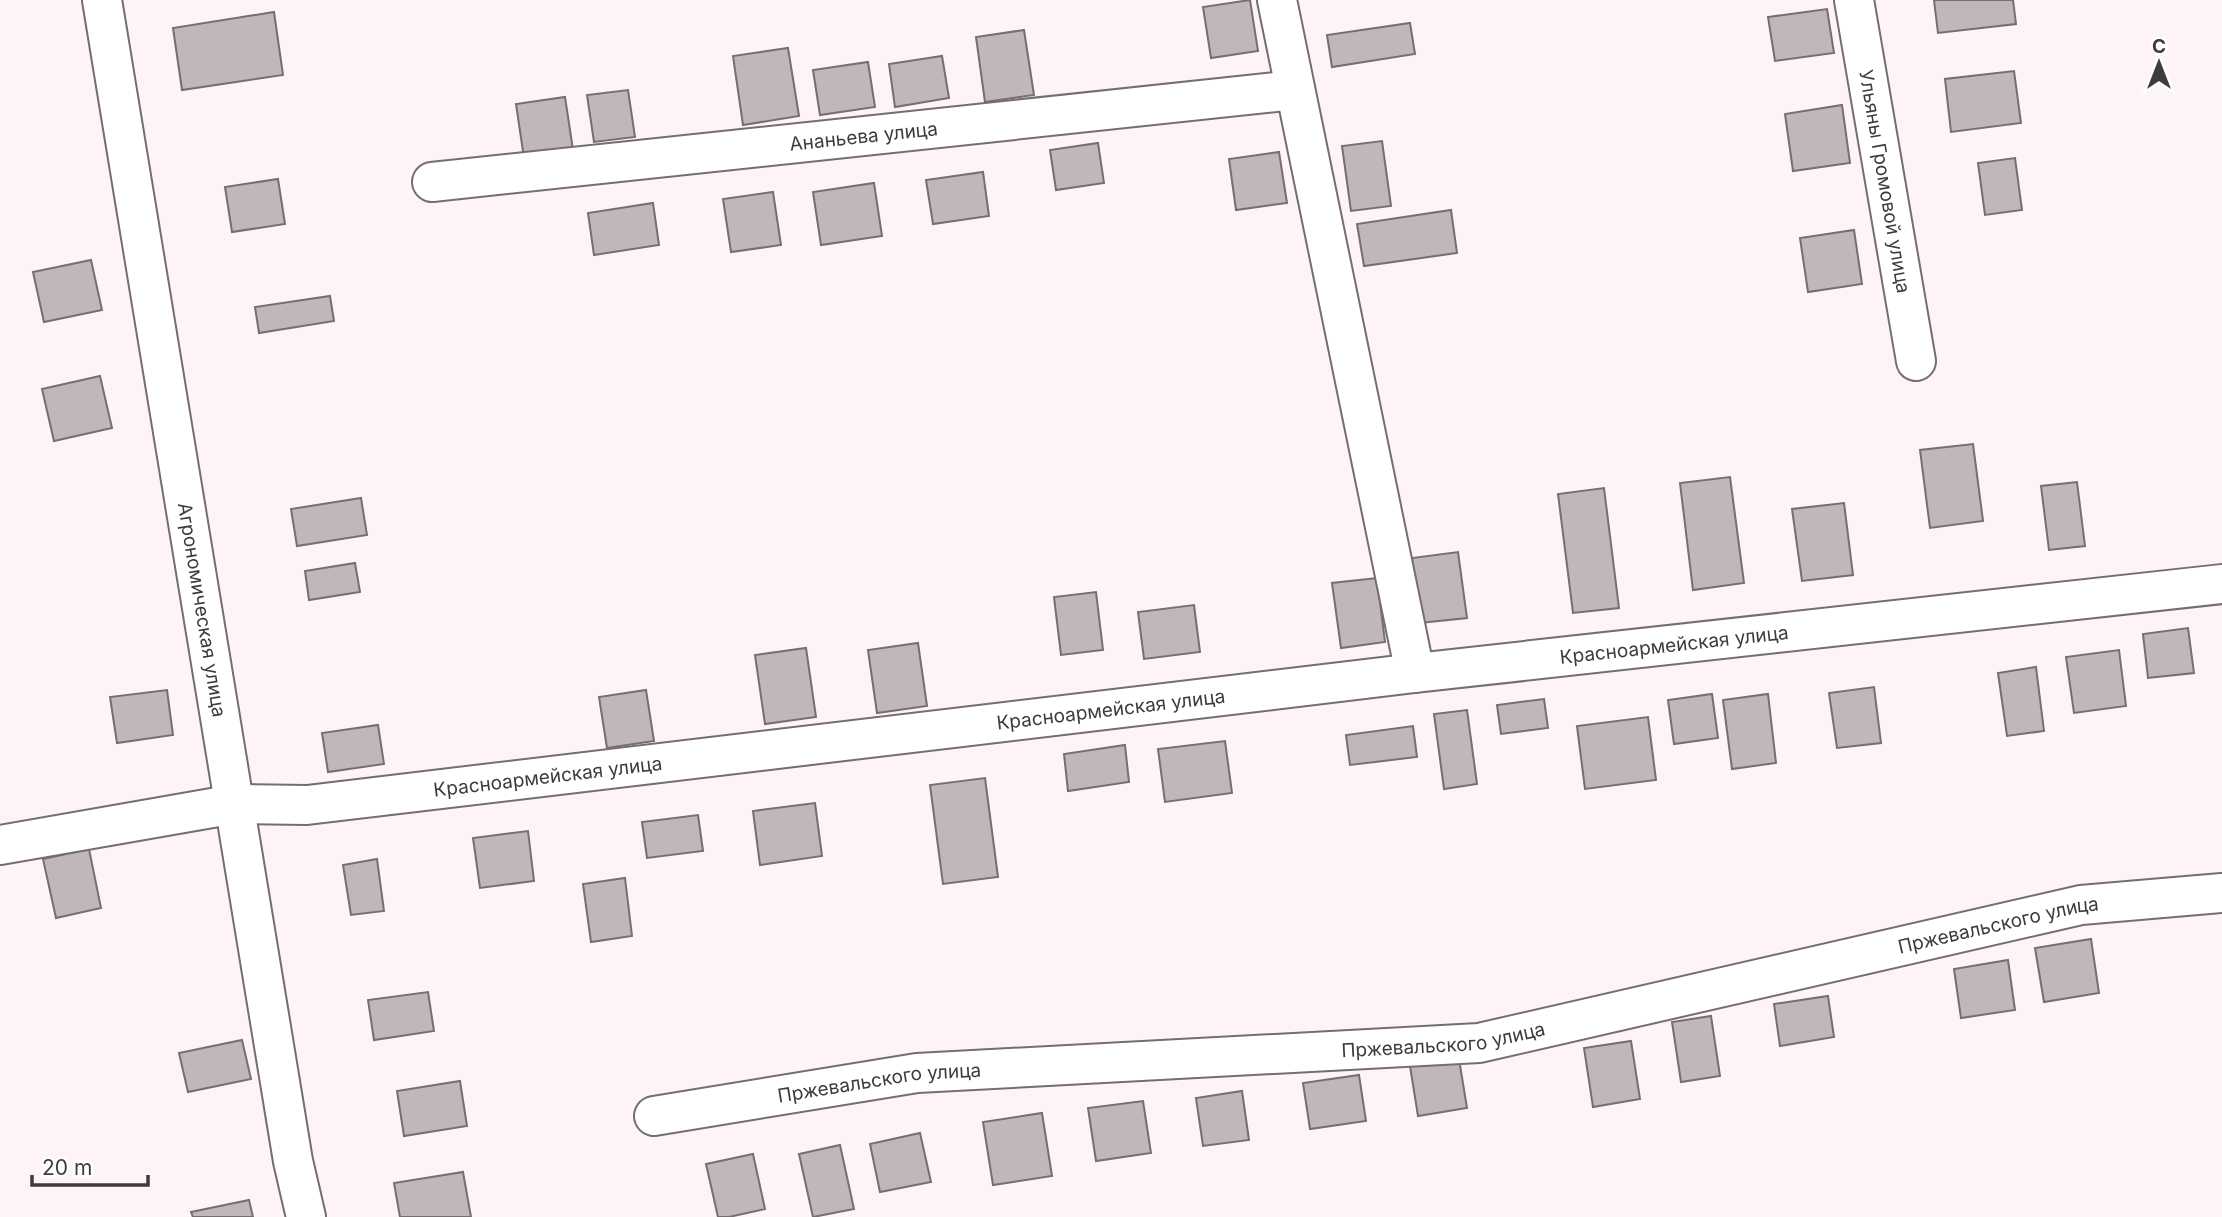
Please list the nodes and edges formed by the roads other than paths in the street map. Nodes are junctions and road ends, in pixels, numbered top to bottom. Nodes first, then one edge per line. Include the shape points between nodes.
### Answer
1 (102, 0) edge
2 (1277, 0) edge
3 (1854, 0) edge
4 (1295, 90) junction
5 (432, 182) dead end
6 (1916, 361) dead end
7 (2222, 584) edge
8 (1415, 673) junction
9 (235, 804) junction
10 (0, 845) edge
11 (2222, 893) edge
12 (654, 1116) dead end
13 (306, 1217) edge

1 - 9 street, Агрономическая улица
2 - 4 street
3 - 6 street, Ульяны Громовой улица
4 - 5 street, Ананьева улица
4 - 8 street
7 - 8 street, Красноармейская улица
8 - 9 street, Красноармейская улица via 307,805
9 - 10 street, Красноармейская улица
9 - 13 street, Агрономическая улица
11 - 12 street, Пржевальского улица via 2081,905 1479,1043 917,1073

